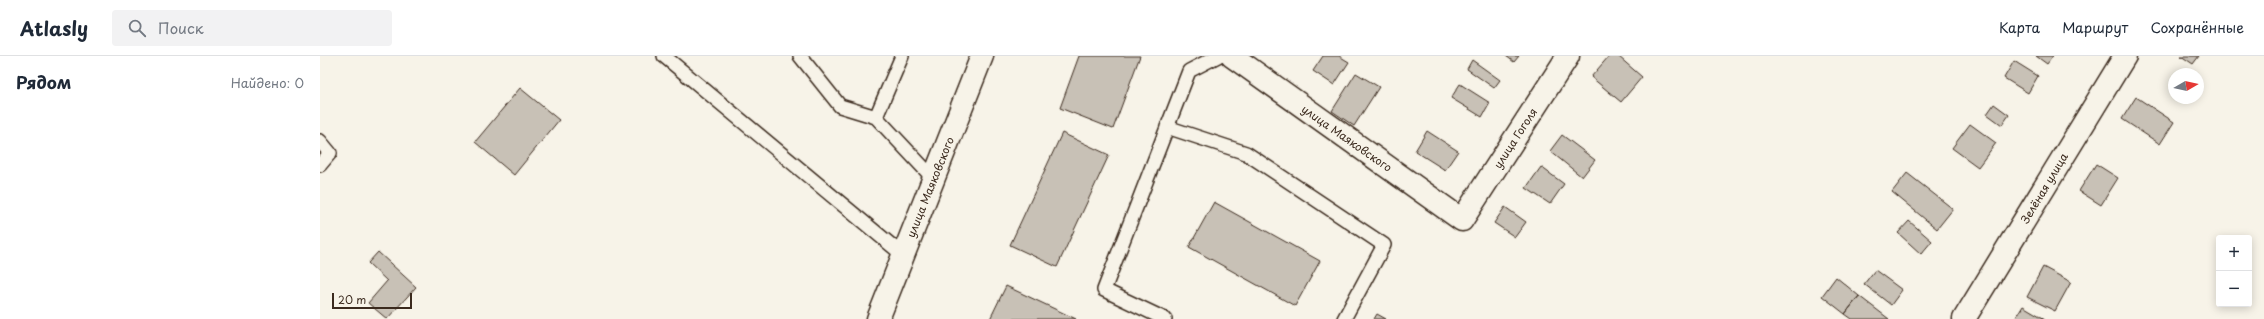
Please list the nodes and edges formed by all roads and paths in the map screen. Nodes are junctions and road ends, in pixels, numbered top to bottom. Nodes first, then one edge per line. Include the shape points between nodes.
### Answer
1 (664, 56) edge
2 (800, 56) edge
3 (902, 56) edge
4 (982, 56) edge
5 (1218, 56) edge
6 (1232, 56) edge
7 (1568, 56) edge
8 (2125, 56) edge
9 (876, 117) junction
10 (1167, 127) junction
11 (320, 141) edge
12 (320, 165) edge
13 (934, 179) junction
14 (1462, 220) joint
15 (903, 255) junction
16 (878, 319) edge
17 (1165, 319) edge
18 (1344, 319) edge
19 (1964, 319) edge

1 - 15 lane
2 - 9 lane via 840,106
3 - 9 lane
4 - 13 street, улица Маяковского
5 - 10 lane via 1189,71
6 - 14 street, улица Маяковского
7 - 14 street, улица Гоголя
8 - 19 street, Зелёная улица
9 - 13 lane
10 - 17 lane via 1104,290
10 - 18 lane via 1246,153 1384,245
11 - 12 lane via 330,153
13 - 15 street, улица Маяковского
15 - 16 street, улица Маяковского

